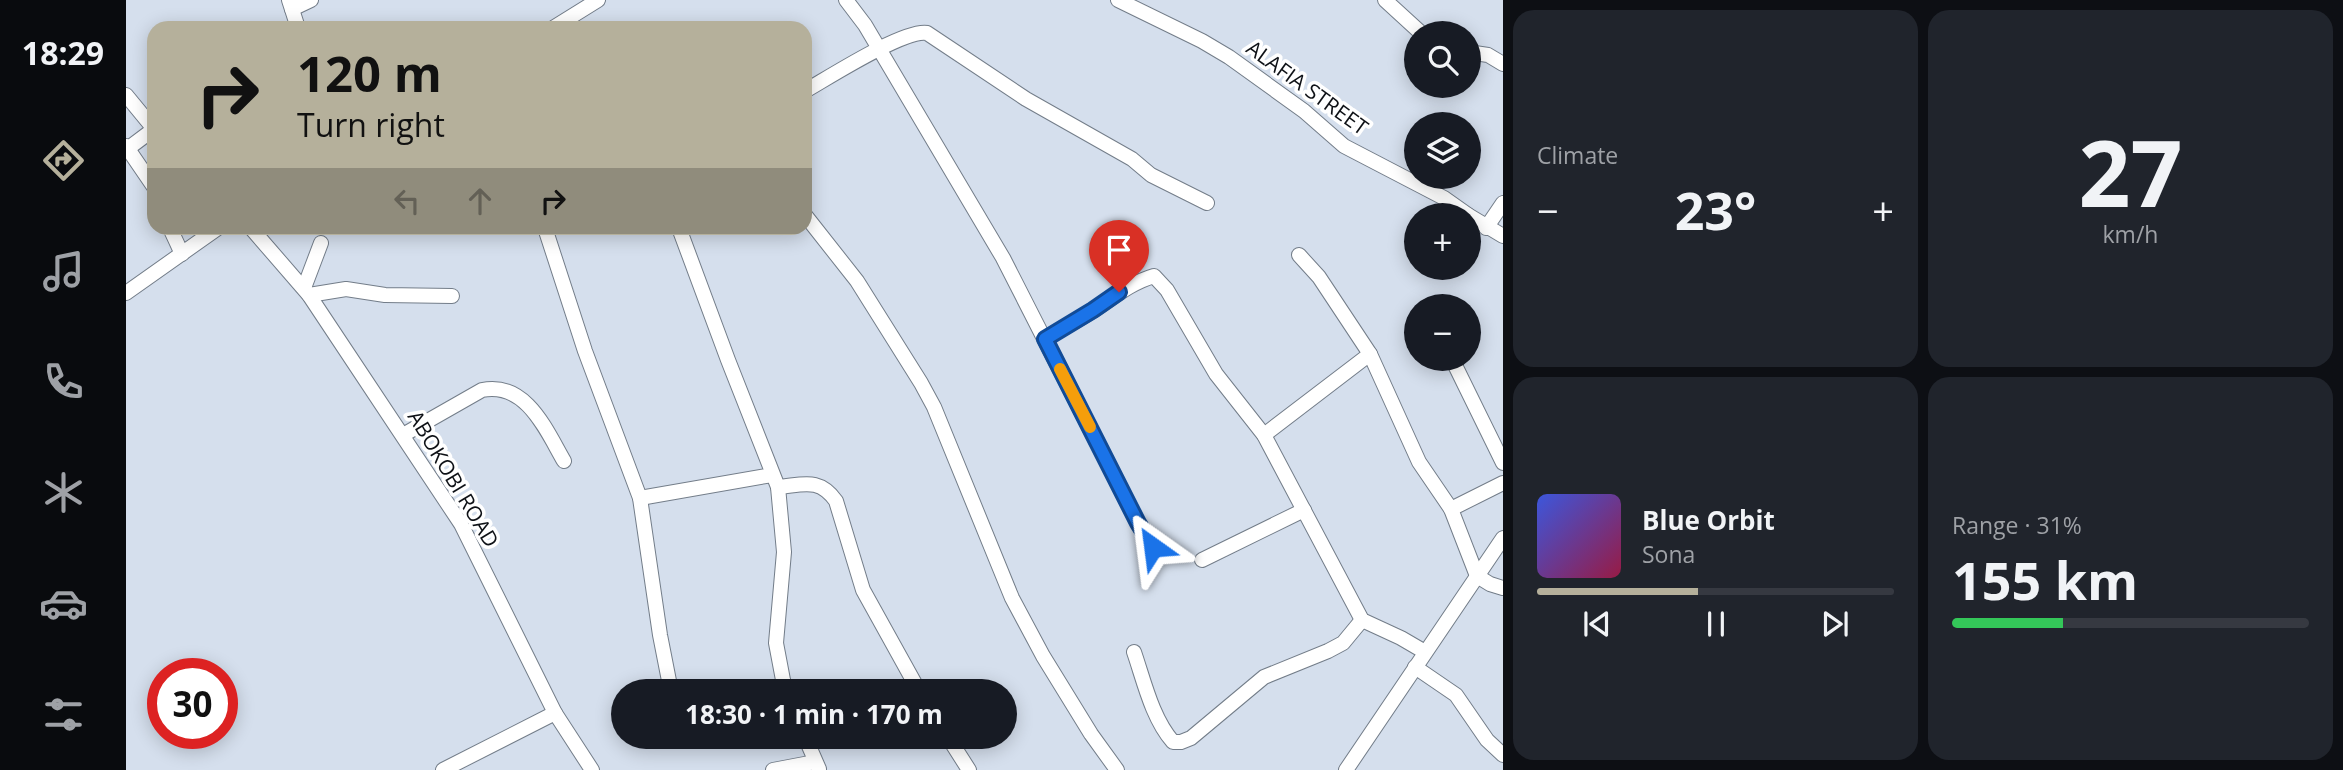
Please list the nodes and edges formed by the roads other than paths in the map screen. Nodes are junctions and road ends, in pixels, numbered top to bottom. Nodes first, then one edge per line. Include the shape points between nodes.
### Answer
1 (311, 0) edge
2 (598, 0) edge
3 (846, 0) edge
4 (1118, 0) edge
5 (1385, 0) edge
6 (290, 4) edge
7 (296, 21) edge
8 (564, 21) edge
9 (1408, 21) edge
10 (878, 50) junction
11 (1481, 54) edge
12 (1503, 64) edge
13 (812, 87) edge
14 (126, 95) edge
15 (131, 111) edge
16 (147, 124) edge
17 (147, 135) edge
18 (127, 148) edge
19 (147, 177) edge
20 (1208, 203) dead end
21 (1451, 203) edge
22 (1503, 203) edge
23 (812, 224) edge
24 (1481, 224) edge
25 (1486, 228) junction
26 (173, 235) edge
27 (208, 235) edge
28 (257, 235) edge
29 (547, 235) edge
30 (683, 235) edge
31 (1503, 236) edge
32 (321, 243) dead end
33 (182, 254) junction
34 (1299, 255) dead end
35 (306, 292) junction
36 (126, 293) edge
37 (452, 296) dead end
38 (1045, 339) junction
39 (1370, 354) junction
40 (1457, 371) edge
41 (403, 435) junction
42 (1264, 435) junction
43 (564, 461) dead end
44 (1503, 463) edge
45 (775, 481) junction
46 (1503, 483) edge
47 (640, 498) junction
48 (1451, 509) junction
49 (1304, 510) junction
50 (1503, 538) edge
51 (1153, 547) dead end
52 (1202, 560) dead end
53 (1477, 576) junction
54 (1503, 588) edge
55 (1362, 620) junction
56 (1134, 652) dead end
57 (1425, 652) junction
58 (1415, 667) junction
59 (669, 679) edge
60 (783, 679) edge
61 (912, 679) edge
62 (555, 713) junction
63 (810, 749) edge
64 (956, 749) edge
65 (1503, 755) edge
66 (817, 766) edge
67 (443, 770) edge
68 (592, 770) edge
69 (773, 770) edge
70 (969, 770) edge
71 (1117, 770) edge
72 (1346, 770) edge

1 - 6 street
2 - 8 street
3 - 10 street
4 - 21 street, ALAFIA STREET via 1229,57 1344,146
5 - 9 street
6 - 7 street
10 - 13 street
10 - 20 street via 916,33 927,33 1026,99
10 - 38 street via 1003,258
11 - 12 street
14 - 15 street
15 - 16 street
17 - 18 street
18 - 19 street
22 - 25 street
23 - 71 street via 857,281 922,383 1012,598 1043,656
24 - 25 street, ALAFIA STREET
25 - 31 street, ALAFIA STREET
26 - 33 street
27 - 33 street
28 - 35 street, ABOKOBI ROAD
29 - 47 street
30 - 45 street
32 - 35 street
33 - 36 street
34 - 39 street
35 - 37 street via 346,289
35 - 41 street, ABOKOBI ROAD
38 - 42 street via 1119,292 1154,276 1216,374
38 - 51 street
39 - 42 street
39 - 48 street via 1419,461
40 - 44 street
41 - 43 street via 482,390 496,387 525,402
41 - 62 street, ABOKOBI ROAD via 461,524
42 - 49 street
45 - 47 street
45 - 60 street via 784,552 776,643
45 - 61 street via 818,484 831,493 863,590
46 - 48 street
47 - 59 street
48 - 53 street
49 - 52 street
49 - 55 street
50 - 53 street
53 - 54 street
53 - 57 street
55 - 56 street via 1343,643 1264,677 1181,742 1173,742 1166,734
55 - 57 street
57 - 58 street
58 - 65 street via 1456,695
58 - 72 street
62 - 67 street
62 - 68 street, ABOKOBI ROAD
63 - 66 street
64 - 70 street
66 - 69 street

